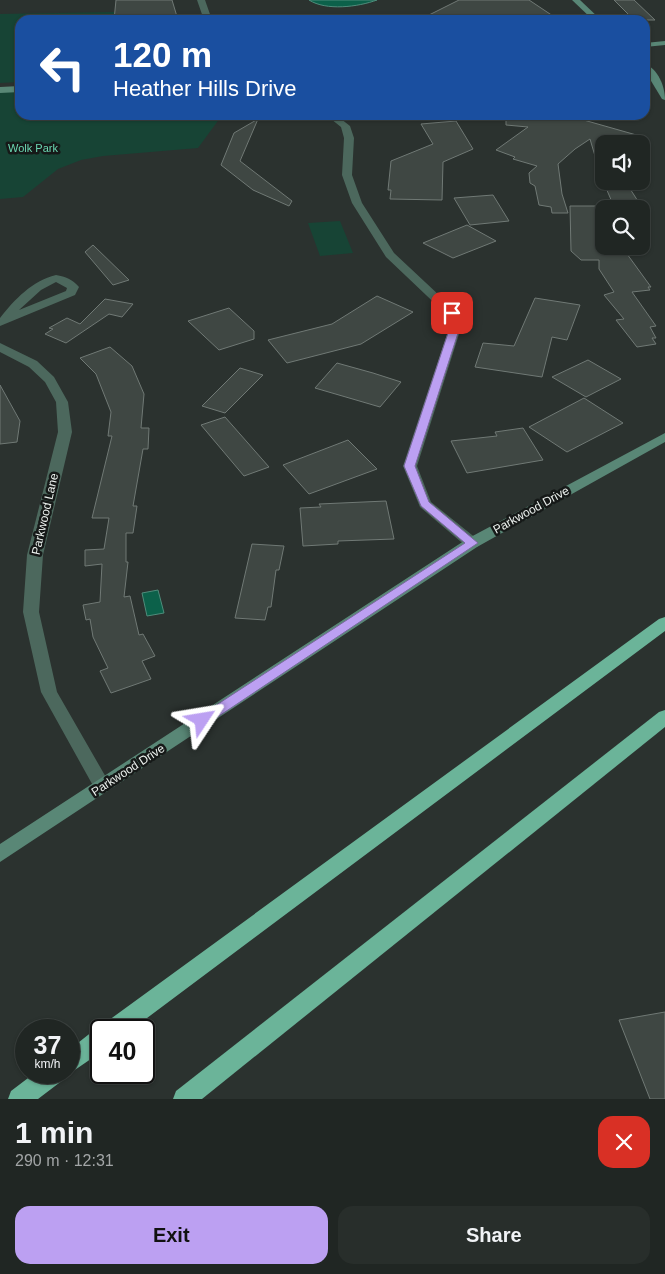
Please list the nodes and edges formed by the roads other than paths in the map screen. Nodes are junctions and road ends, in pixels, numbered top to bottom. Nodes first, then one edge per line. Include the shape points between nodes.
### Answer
1 (201, 0) edge
2 (576, 0) edge
3 (206, 15) edge
4 (592, 15) edge
5 (665, 43) edge
6 (650, 44) edge
7 (650, 71) edge
8 (15, 89) edge
9 (0, 90) edge
10 (665, 97) edge
11 (337, 120) edge
12 (3, 320) edge
13 (0, 347) edge
14 (665, 437) edge
15 (472, 543) junction
16 (665, 624) edge
17 (665, 717) edge
18 (102, 786) junction
19 (0, 854) edge
20 (128, 1019) edge
21 (39, 1084) edge
22 (19, 1099) edge
23 (184, 1099) edge

1 - 3 street
2 - 4 street
5 - 6 street
7 - 10 street
8 - 9 street
11 - 15 street via 345,126 349,138 347,175 357,203 390,254 452,313 454,330 410,466 424,504
12 - 12 street via 64,298 73,287 64,281 41,283
13 - 18 street, Parkwood Lane via 33,364 50,380 62,402 65,432 34,555 31,612 49,692
14 - 15 street, Parkwood Drive
15 - 18 street, Parkwood Drive
16 - 20 highway
17 - 23 highway
18 - 19 street, Parkwood Drive
21 - 22 highway

